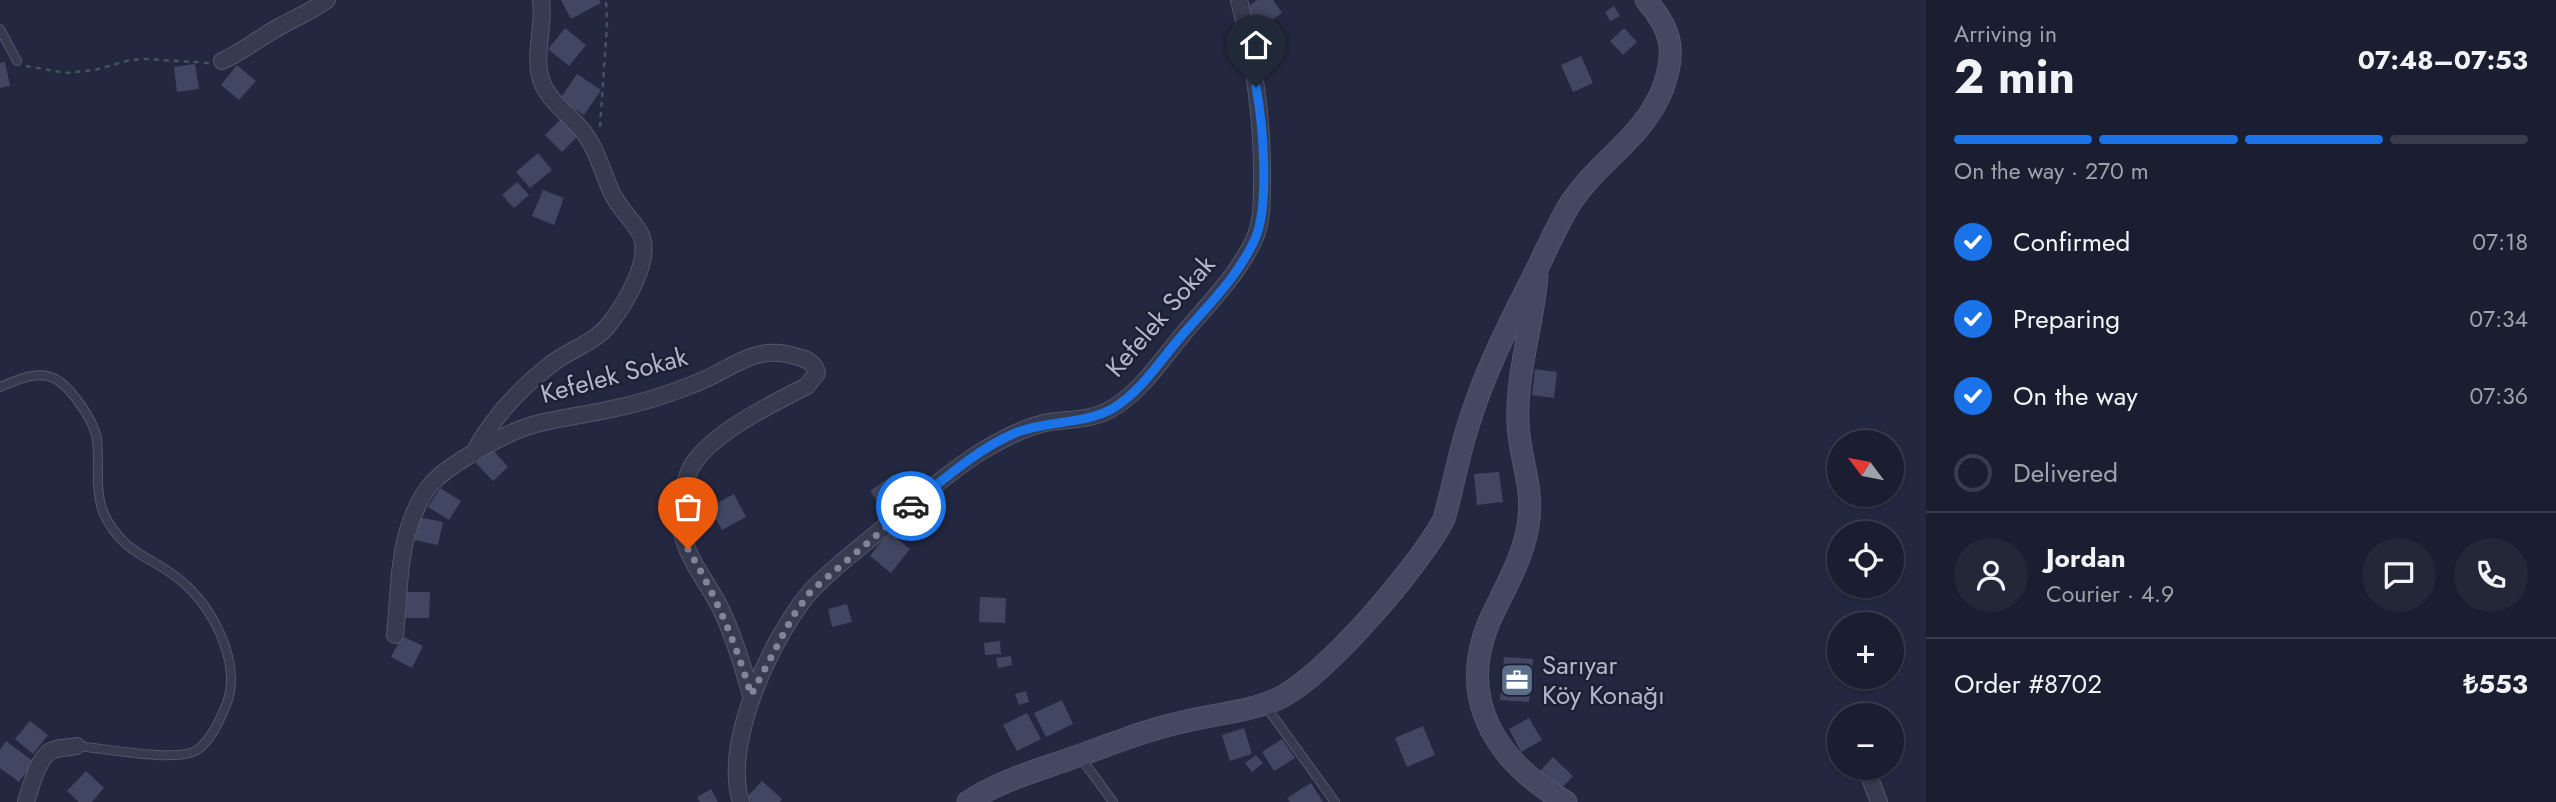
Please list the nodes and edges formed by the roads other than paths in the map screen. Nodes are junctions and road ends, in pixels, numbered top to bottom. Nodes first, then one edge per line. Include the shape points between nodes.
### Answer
1 (327, 0) edge
2 (541, 0) edge
3 (1240, 0) edge
4 (1646, 0) edge
5 (0, 29) edge
6 (17, 61) road end
7 (222, 61) road end
8 (1538, 267) junction
9 (0, 387) edge
10 (473, 454) junction
11 (395, 635) dead end
12 (751, 695) junction
13 (1265, 704) junction
14 (76, 746) joint
15 (1079, 755) junction
16 (1871, 780) edge
17 (26, 802) edge
18 (741, 802) edge
19 (968, 802) edge
20 (1113, 802) edge
21 (1335, 802) edge
22 (1566, 802) edge
23 (1879, 802) edge

1 - 7 street
2 - 10 street via 541,78 548,94 581,129 617,205 642,237 642,261 627,299 604,331 535,379 498,416
3 - 12 street, Kefelek Sokak via 1261,111 1262,189 1255,238 1226,286 1128,398 1097,416 1047,423 1015,433 981,452 837,567 793,616
4 - 8 street via 1663,20 1670,38 1669,68 1662,90 1632,137 1575,196
5 - 6 lane
8 - 13 street via 1482,385 1438,532 1392,592 1319,668 1300,686
8 - 22 street via 1535,309 1519,383 1518,425 1530,517 1523,545 1488,624 1477,675 1483,715 1493,737 1520,771
9 - 14 lane via 32,376 52,377 83,408 97,438 103,511 119,539 188,587 219,632 231,666 228,702 197,750 161,756
10 - 11 street, Kefelek Sokak via 431,484 419,502 404,551
10 - 12 street, Kefelek Sokak via 528,426 676,391 748,356 787,353 807,359 817,373 807,386 753,414 712,444 688,474 684,496 682,532 731,632
12 - 18 street, Kefelek Sokak via 737,767
13 - 15 street via 1173,724
13 - 21 lane
14 - 17 street via 48,753
15 - 19 street via 1000,784
15 - 20 lane
16 - 23 street

